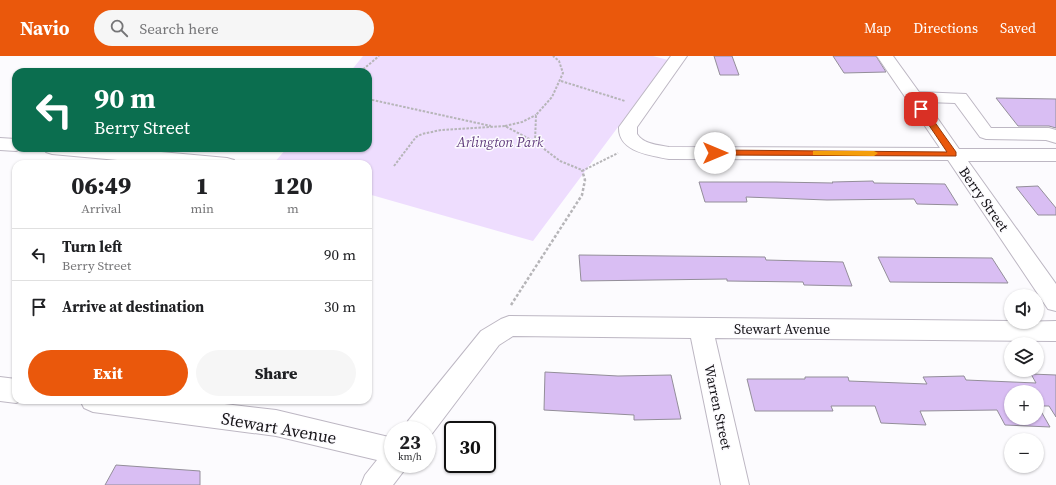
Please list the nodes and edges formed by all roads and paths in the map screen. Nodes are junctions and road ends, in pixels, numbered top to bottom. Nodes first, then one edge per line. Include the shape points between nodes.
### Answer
1 (379, 56) edge
2 (553, 56) edge
3 (679, 56) edge
4 (885, 56) edge
5 (365, 68) edge
6 (561, 81) junction
7 (913, 97) junction
8 (372, 101) edge
9 (643, 106) junction
10 (536, 115) junction
11 (505, 126) junction
12 (494, 127) junction
13 (1056, 137) edge
14 (535, 142) junction
15 (0, 144) edge
16 (637, 144) junction
17 (12, 145) edge
18 (96, 152) edge
19 (953, 154) junction
20 (1056, 155) edge
21 (183, 160) edge
22 (394, 166) dead end
23 (582, 170) junction
24 (1056, 302) edge
25 (509, 326) junction
26 (701, 329) junction
27 (1056, 331) edge
28 (0, 390) edge
29 (12, 391) edge
30 (124, 404) edge
31 (425, 421) edge
32 (384, 449) edge
33 (384, 473) edge
34 (375, 485) edge
35 (735, 485) edge

1 - 5 path
2 - 6 path via 563,68
3 - 9 street
4 - 7 street, Berry Street
6 - 9 path
6 - 10 path via 552,97
7 - 13 street via 960,98 986,133 1048,134
7 - 19 street, Berry Street
8 - 12 path
9 - 16 street via 626,132
10 - 11 path
10 - 14 path
11 - 12 path
11 - 14 path
12 - 22 path via 441,130 422,134 416,137
14 - 23 path via 560,161
15 - 17 street
16 - 19 street via 669,153
16 - 23 path
18 - 21 street
19 - 20 street
19 - 24 street, Berry Street
23 - 25 path via 585,180 582,195 509,307
25 - 26 street, Stewart Avenue
25 - 31 street via 490,338
26 - 27 street, Stewart Avenue
26 - 35 street, Warren Street
28 - 29 street
30 - 32 street, Stewart Avenue via 276,424
33 - 34 street

